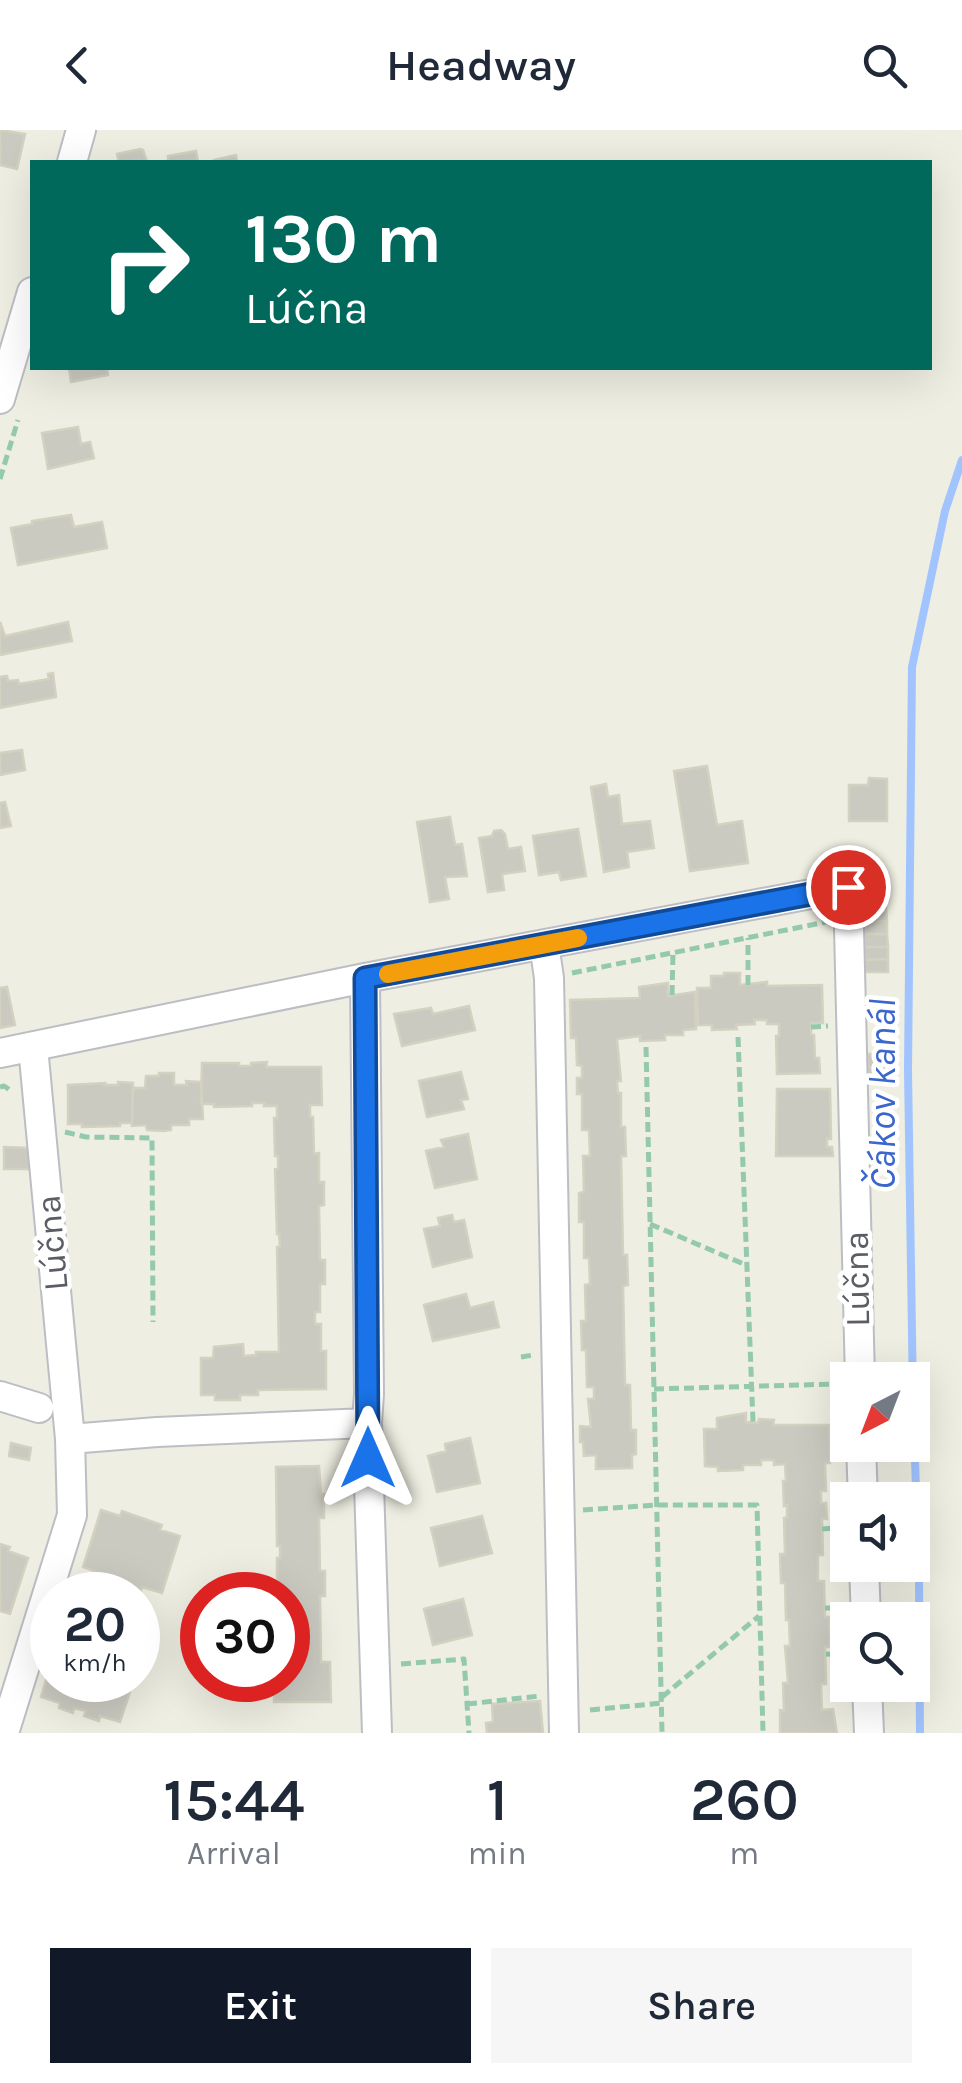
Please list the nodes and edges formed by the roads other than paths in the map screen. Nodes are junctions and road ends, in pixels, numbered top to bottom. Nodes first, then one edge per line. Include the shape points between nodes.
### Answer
1 (82, 130) edge
2 (73, 160) edge
3 (30, 302) edge
4 (11, 402) edge
5 (544, 944) junction
6 (365, 978) junction
7 (33, 1048) junction
8 (0, 1053) edge
9 (860, 1362) edge
10 (0, 1396) edge
11 (38, 1408) dead end
12 (366, 1423) junction
13 (70, 1440) junction
14 (868, 1702) edge
15 (563, 1713) edge
16 (4, 1733) edge
17 (376, 1733) edge
18 (869, 1733) edge

1 - 2 street
3 - 4 street
5 - 6 street, Lúčna
5 - 9 street, Lúčna via 848,887
5 - 15 street
6 - 7 street, Lúčna
6 - 12 street
7 - 8 street, Lúčna
7 - 13 street, Lúčna
10 - 11 street
12 - 13 street
12 - 17 street
13 - 16 street, Lúčna via 72,1515
14 - 18 street

